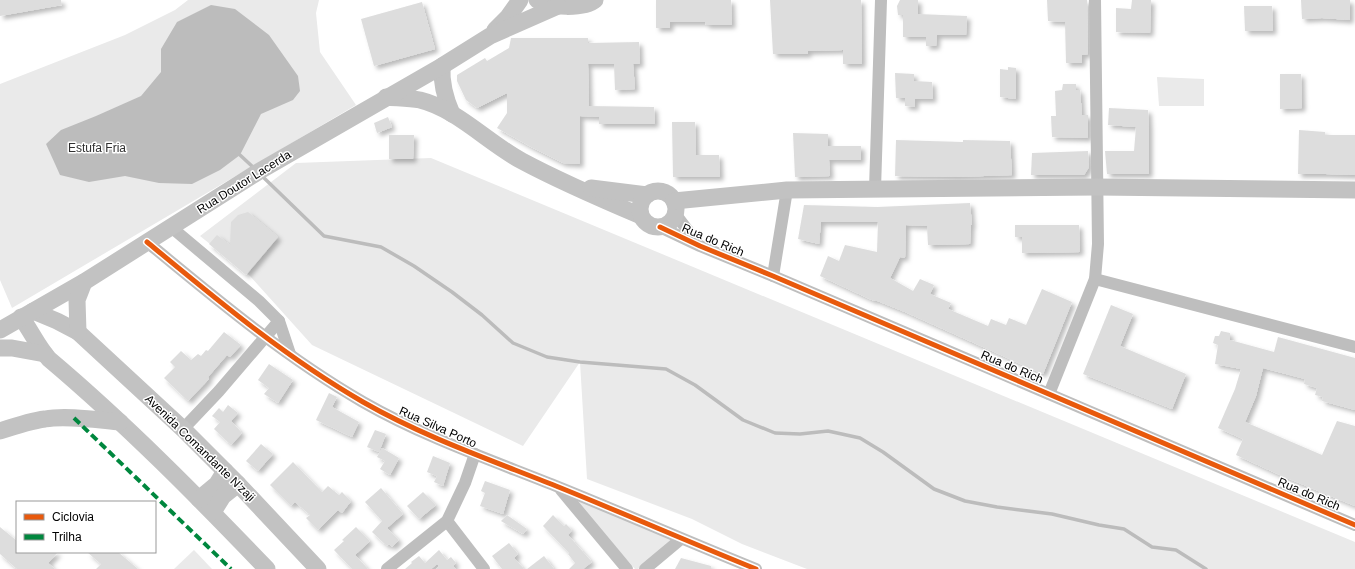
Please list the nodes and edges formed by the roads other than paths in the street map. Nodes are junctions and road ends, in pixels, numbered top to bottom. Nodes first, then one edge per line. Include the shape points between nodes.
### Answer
1 (520, 0) edge
2 (595, 0) edge
3 (881, 0) edge
4 (1095, 0) edge
5 (536, 1) edge
6 (558, 6) junction
7 (490, 36) junction
8 (442, 66) junction
9 (386, 97) junction
10 (452, 114) junction
11 (569, 186) junction
12 (1097, 187) junction
13 (875, 188) junction
14 (787, 190) junction
15 (1355, 190) edge
16 (647, 195) junction
17 (675, 208) junction
18 (641, 216) junction
19 (171, 227) junction
20 (660, 227) junction
21 (146, 242) junction
22 (700, 246) junction
23 (773, 276) junction
24 (1094, 279) junction
25 (84, 282) junction
26 (28, 314) junction
27 (279, 320) junction
28 (0, 330) edge
29 (78, 332) junction
30 (264, 337) junction
31 (1355, 347) edge
32 (0, 348) edge
33 (45, 354) junction
34 (290, 354) junction
35 (1049, 394) junction
36 (120, 422) junction
37 (183, 429) junction
38 (0, 431) edge
39 (475, 454) junction
40 (225, 471) junction
41 (238, 484) junction
42 (558, 487) junction
43 (199, 499) junction
44 (213, 512) junction
45 (447, 521) junction
46 (1355, 525) edge
47 (681, 539) junction
48 (267, 569) edge
49 (318, 569) edge
50 (387, 569) edge
51 (484, 569) edge
52 (627, 569) edge
53 (645, 569) edge
54 (756, 569) edge

1 - 7 street, Rua Doutor Lacerda
2 - 6 street, Rua Doutor Lacerda via 586,5
3 - 13 street
4 - 12 street
5 - 6 street, Rua Doutor Lacerda
6 - 7 street, Rua Doutor Lacerda
7 - 8 street, Rua Doutor Lacerda
8 - 9 street, Rua Doutor Lacerda
8 - 10 street via 443,88
9 - 10 street via 419,100
9 - 19 street, Rua Doutor Lacerda via 258,172
10 - 11 street via 520,160
11 - 16 street
11 - 18 street
12 - 13 street
12 - 15 street
12 - 24 street via 1098,244
13 - 14 street
14 - 17 street
14 - 23 street
16 - 17 street via 652,192 664,192 670,196
16 - 18 street via 641,204
17 - 20 street via 672,221
17 - 22 street, Rua do Rich
18 - 20 street via 649,225
19 - 21 street, Rua Doutor Lacerda
19 - 27 street
20 - 22 street, Rua do Rich
21 - 25 street, Rua Doutor Lacerda
21 - 30 street, Rua Silva Porto
22 - 23 street, Rua do Rich
23 - 35 street, Rua do Rich
24 - 31 street
24 - 35 street
25 - 26 street, Rua Doutor Lacerda
25 - 29 street via 77,300
26 - 28 street, Rua Doutor Lacerda
26 - 29 street, Avenida Comandante N'zaji via 57,321
26 - 33 street via 32,332
27 - 30 street
27 - 34 street
29 - 37 street, Avenida Comandante N'zaji
30 - 34 street, Rua Silva Porto
30 - 37 street
32 - 33 street
33 - 36 street
34 - 39 street, Rua Silva Porto via 364,402 421,432
35 - 46 street, Rua do Rich
36 - 38 street via 46,418
36 - 43 street
37 - 40 street, Avenida Comandante N'zaji
39 - 42 street, Rua Silva Porto
39 - 45 street
40 - 41 street, Avenida Comandante N'zaji
40 - 43 street via 217,484
41 - 44 street via 223,496
41 - 49 street, Avenida Comandante N'zaji
42 - 47 street, Rua Silva Porto
42 - 52 street
43 - 44 street
44 - 48 street
45 - 50 street
45 - 51 street
47 - 53 street
47 - 54 street, Rua Silva Porto

